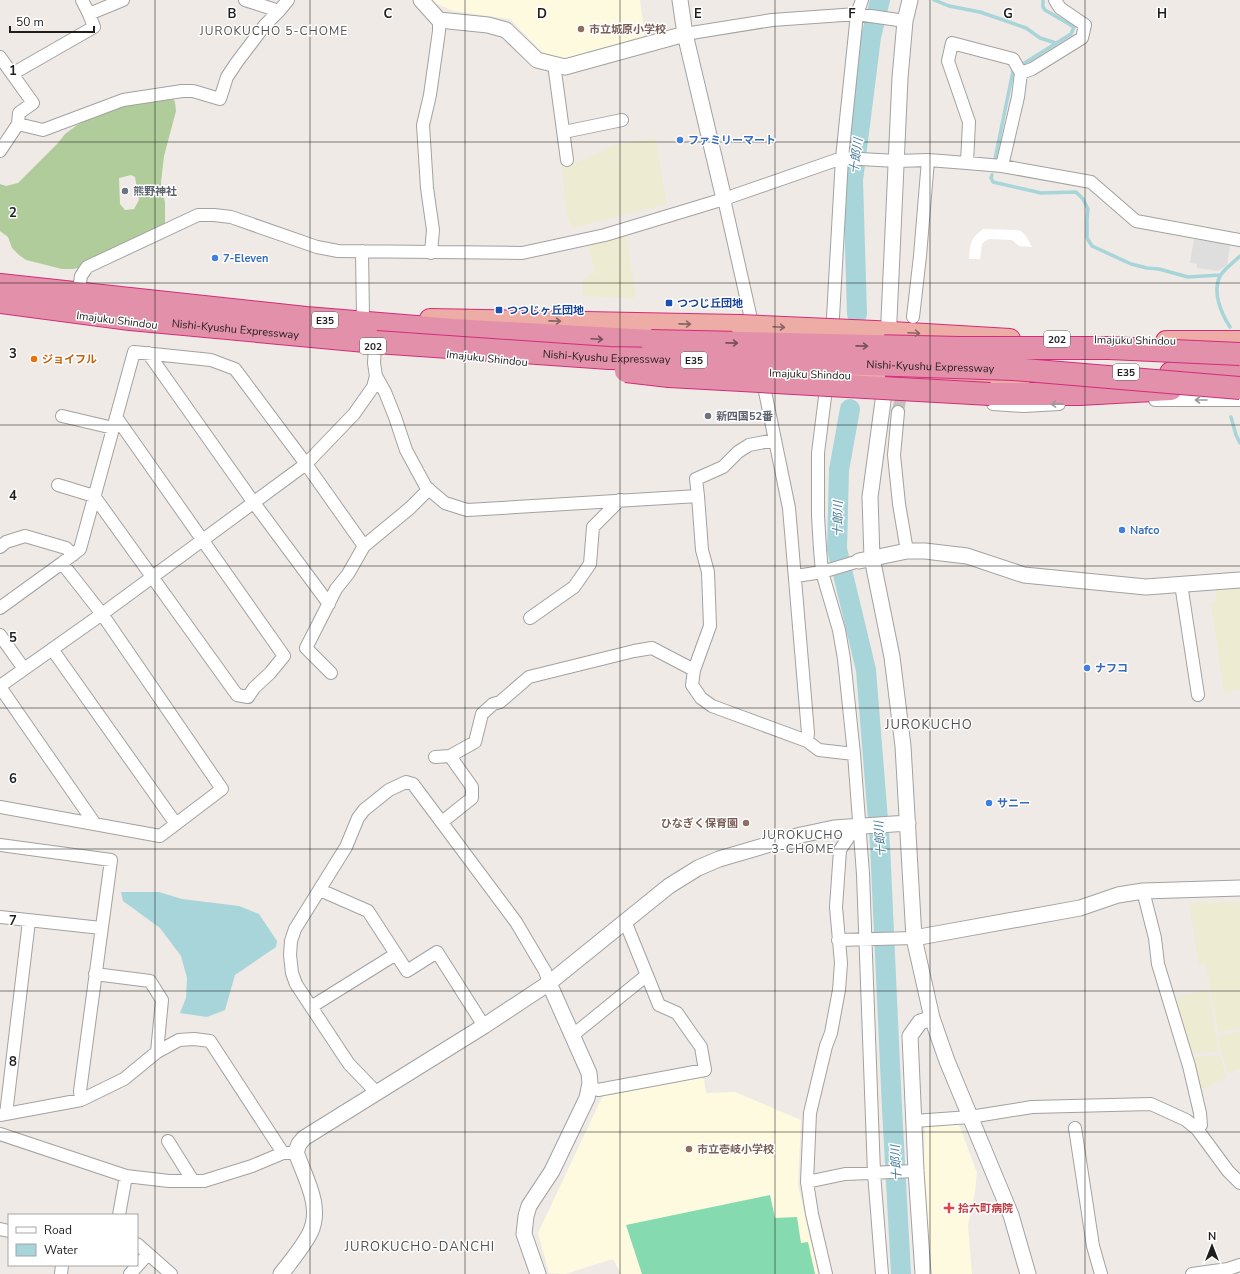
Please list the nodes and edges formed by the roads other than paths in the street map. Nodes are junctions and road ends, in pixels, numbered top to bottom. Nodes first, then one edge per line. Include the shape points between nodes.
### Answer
1 (82, 0) edge
2 (123, 0) edge
3 (245, 0) edge
4 (288, 0) edge
5 (421, 0) edge
6 (680, 0) edge
7 (862, 0) edge
8 (910, 0) edge
9 (1055, 0) edge
10 (279, 11) junction
11 (89, 14) junction
12 (858, 14) junction
13 (439, 20) junction
14 (905, 21) junction
15 (685, 34) junction
16 (0, 57) edge
17 (554, 64) junction
18 (1021, 73) junction
19 (12, 74) junction
20 (622, 120) dead end
21 (18, 124) junction
22 (564, 132) junction
23 (0, 152) edge
24 (844, 158) junction
25 (567, 160) dead end
26 (897, 160) junction
27 (928, 160) junction
28 (967, 163) junction
29 (1002, 166) junction
30 (724, 199) junction
31 (1240, 240) edge
32 (362, 251) junction
33 (431, 253) junction
34 (0, 281) edge
35 (0, 285) edge
36 (79, 290) junction
37 (0, 302) edge
38 (0, 306) edge
39 (363, 317) junction
40 (913, 317) dead end
41 (882, 331) junction
42 (1240, 341) edge
43 (376, 344) junction
44 (148, 353) junction
45 (1240, 354) edge
46 (1013, 369) junction
47 (376, 376) junction
48 (880, 376) junction
49 (1240, 376) edge
50 (1240, 385) edge
51 (1240, 388) edge
52 (1240, 400) edge
53 (898, 412) tunnel mouth
54 (62, 416) dead end
55 (115, 423) junction
56 (776, 440) junction
57 (306, 464) junction
58 (58, 485) dead end
59 (429, 489) junction
60 (94, 496) junction
61 (698, 496) junction
62 (620, 500) junction
63 (254, 503) junction
64 (203, 540) junction
65 (364, 546) junction
66 (0, 547) edge
67 (907, 551) junction
68 (73, 554) junction
69 (865, 560) junction
70 (62, 564) junction
71 (822, 572) junction
72 (153, 576) junction
73 (796, 576) junction
74 (1240, 580) edge
75 (1181, 584) junction
76 (329, 604) junction
77 (0, 608) edge
78 (102, 614) junction
79 (530, 618) dead end
80 (0, 635) edge
81 (52, 649) junction
82 (24, 669) junction
83 (694, 670) junction
84 (332, 673) dead end
85 (0, 687) edge
86 (1198, 695) dead end
87 (807, 740) junction
88 (854, 754) junction
89 (450, 756) junction
90 (435, 757) dead end
91 (0, 807) edge
92 (442, 822) junction
93 (908, 823) junction
94 (95, 824) junction
95 (176, 824) junction
96 (855, 826) junction
97 (0, 845) edge
98 (1240, 888) edge
99 (320, 890) junction
100 (1143, 892) junction
101 (0, 917) edge
102 (29, 921) junction
103 (624, 923) junction
104 (101, 928) junction
105 (914, 938) junction
106 (838, 940) junction
107 (865, 940) junction
108 (396, 954) junction
109 (95, 974) junction
110 (647, 975) junction
111 (549, 983) junction
112 (311, 1008) junction
113 (932, 1018) junction
114 (484, 1026) junction
115 (573, 1036) junction
116 (157, 1052) junction
117 (589, 1088) junction
118 (377, 1093) junction
119 (81, 1100) junction
120 (3, 1114) edge
121 (970, 1117) junction
122 (914, 1121) junction
123 (1075, 1128) dead end
124 (1197, 1129) junction
125 (0, 1134) edge
126 (168, 1141) dead end
127 (289, 1152) junction
128 (913, 1171) junction
129 (876, 1173) junction
130 (126, 1176) junction
131 (193, 1181) junction
132 (807, 1182) junction
133 (1240, 1183) edge
134 (119, 1214) edge
135 (138, 1245) edge
136 (148, 1254) junction
137 (138, 1265) edge
138 (1240, 1265) edge
139 (137, 1266) edge
140 (130, 1274) edge
141 (171, 1274) edge
142 (281, 1274) edge
143 (538, 1274) edge
144 (826, 1274) edge
145 (882, 1274) edge
146 (923, 1274) edge
147 (1028, 1274) edge
148 (1101, 1274) edge
149 (1192, 1274) edge

1 - 11 street
2 - 11 street
3 - 10 street
4 - 10 street
5 - 13 street
6 - 15 street
7 - 12 street
8 - 14 street
9 - 18 street via 1060,8 1085,25 1082,38 1032,69
10 - 21 street via 237,62 227,77 220,99 193,91 182,91 123,100 43,130
11 - 19 street via 94,27
12 - 14 street
12 - 15 street via 772,20
12 - 24 street
13 - 17 street via 488,25 506,30 536,60
13 - 33 street via 424,125 427,188 433,230
14 - 26 street
15 - 17 street via 565,67
15 - 30 street
16 - 19 street
17 - 22 street
18 - 28 street via 1013,59 952,43 948,61 969,122
18 - 29 street
19 - 21 street via 33,102 19,113
20 - 22 street
21 - 23 street
22 - 25 street
24 - 26 street
24 - 30 street
24 - 71 street via 834,314 818,453 818,516
26 - 27 street
26 - 41 street
27 - 28 street
27 - 40 street
28 - 29 street
29 - 31 street via 1091,182 1136,221
30 - 33 street via 605,235 522,253
30 - 56 street
32 - 33 street
32 - 36 street via 338,251 317,247 231,217 198,215 87,267 81,276
32 - 39 street
34 - 36 highway, Imajuku Shindou / 202
35 -> 45 highway, Nishi-Kyushu Expressway / E35, bridge via 306,318 546,336 960,348 1109,348
36 - 39 highway, Imajuku Shindou / 202
37 - 43 highway, Nishi-Kyushu Expressway / E35 via 130,319
38 - 43 highway, Imajuku Shindou / 202 via 297,340
39 -> 41 highway, Imajuku Shindou / 202, bridge via 740,325
41 -> 42 highway, Imajuku Shindou / 202 via 1018,339
41 - 48 street
43 - 46 highway, Nishi-Kyushu Expressway / E35, bridge via 608,358
43 - 47 street
43 - 48 highway, Imajuku Shindou / 202, bridge via 556,365
43 - 50 highway, bridge via 669,376 990,394 1079,394
44 - 55 street via 134,352
44 - 57 street via 211,360 235,369
44 - 63 street
46 - 49 highway, Nishi-Kyushu Expressway / E35, bridge
46 - 51 highway, bridge
47 - 57 street via 373,387 354,414
47 - 59 street via 385,392 406,450
48 - 49 highway, Imajuku Shindou / 202 via 1087,381
52 -> 48 street via 1158,400 1024,406 971,403 935,399
48 - 69 street
53 - 67 street via 894,455
54 - 55 street
55 - 60 street
55 - 64 street
56 - 61 street via 749,445 723,467 696,479
56 - 73 street via 789,508
57 - 63 street
57 - 65 street
58 - 60 street
59 - 62 street via 445,503 467,510
59 - 65 street
60 - 68 street via 80,549
60 - 72 street
61 - 62 street
61 - 83 street via 702,550 708,572 710,626
62 - 79 street via 593,527 590,564 574,587
63 - 64 street
63 - 76 street
64 - 72 street
64 - 72 street via 284,656 248,697 237,695
65 - 76 street
66 - 68 street via 6,542 25,536 66,548
67 - 69 street
67 - 75 street via 967,556 1024,575 1146,587
68 - 70 street
69 - 71 street
69 - 93 street via 892,657 903,746
70 - 77 street
70 - 78 street
71 - 73 street
71 - 88 street via 839,630
72 - 78 street
73 - 87 street
74 - 75 street
75 - 86 street
76 - 84 street via 306,648
78 - 81 street
78 - 95 street via 222,789
80 - 82 street
81 - 82 street
81 - 95 street
82 - 85 street
83 - 87 street via 692,686 701,698 712,706
83 - 89 street via 652,648 529,677 482,714 474,742
85 - 94 street
87 - 88 street via 819,750
88 - 96 street
89 - 90 street
89 - 92 street via 472,787 472,798
91 - 94 street
92 - 99 street via 413,784 406,782 389,790 358,818 346,847
92 - 111 street via 516,922 545,971
93 - 96 street
93 - 105 street
94 - 95 street via 160,836
96 - 103 street via 801,835 709,863 669,886
96 - 106 street via 840,850 836,908
96 - 107 street via 863,874
97 - 104 street via 111,860
98 - 100 street
99 - 108 street via 368,911
99 - 112 street via 295,929 291,941 292,973
100 - 105 street via 1118,895 1080,908
100 - 124 street via 1155,938 1158,964 1189,1066 1200,1113 1201,1125
101 - 102 street
102 - 104 street
102 - 120 street
103 - 110 street
103 - 111 street
104 - 109 street
105 - 107 street
105 - 113 street
106 - 107 street
106 - 132 street via 841,962 839,990 831,1033 810,1113
107 - 129 street
108 - 112 street
108 - 114 street via 407,971 437,952
109 - 116 street via 150,981 162,1000
109 - 119 street via 80,1090
110 - 115 street
110 - 117 street via 659,1005 677,1013 701,1047 705,1070 598,1090
111 - 114 street
111 - 115 street
112 - 118 street via 349,1064
113 - 121 street
113 - 122 street via 920,1022 910,1036
114 - 118 street
115 - 117 street via 589,1073
116 - 119 street via 124,1079
116 - 127 street via 179,1040 210,1040
117 - 143 street via 587,1098 552,1171 526,1216 524,1234
118 - 127 street via 304,1138
119 - 120 street
121 - 122 street
121 - 124 street via 1032,1107 1151,1104 1186,1120
121 - 147 street via 1011,1215
122 - 128 street
123 - 148 street via 1093,1246
124 - 133 street
125 - 130 street
126 - 131 street
127 - 131 street via 204,1181
127 - 142 street via 311,1194 315,1217 309,1234
128 - 129 street
128 - 146 street
129 - 132 street via 845,1174
129 - 145 street
130 - 131 street
130 - 134 street
132 - 144 street
135 - 136 street
136 - 137 street
136 - 141 street
138 - 149 street
139 - 140 street

